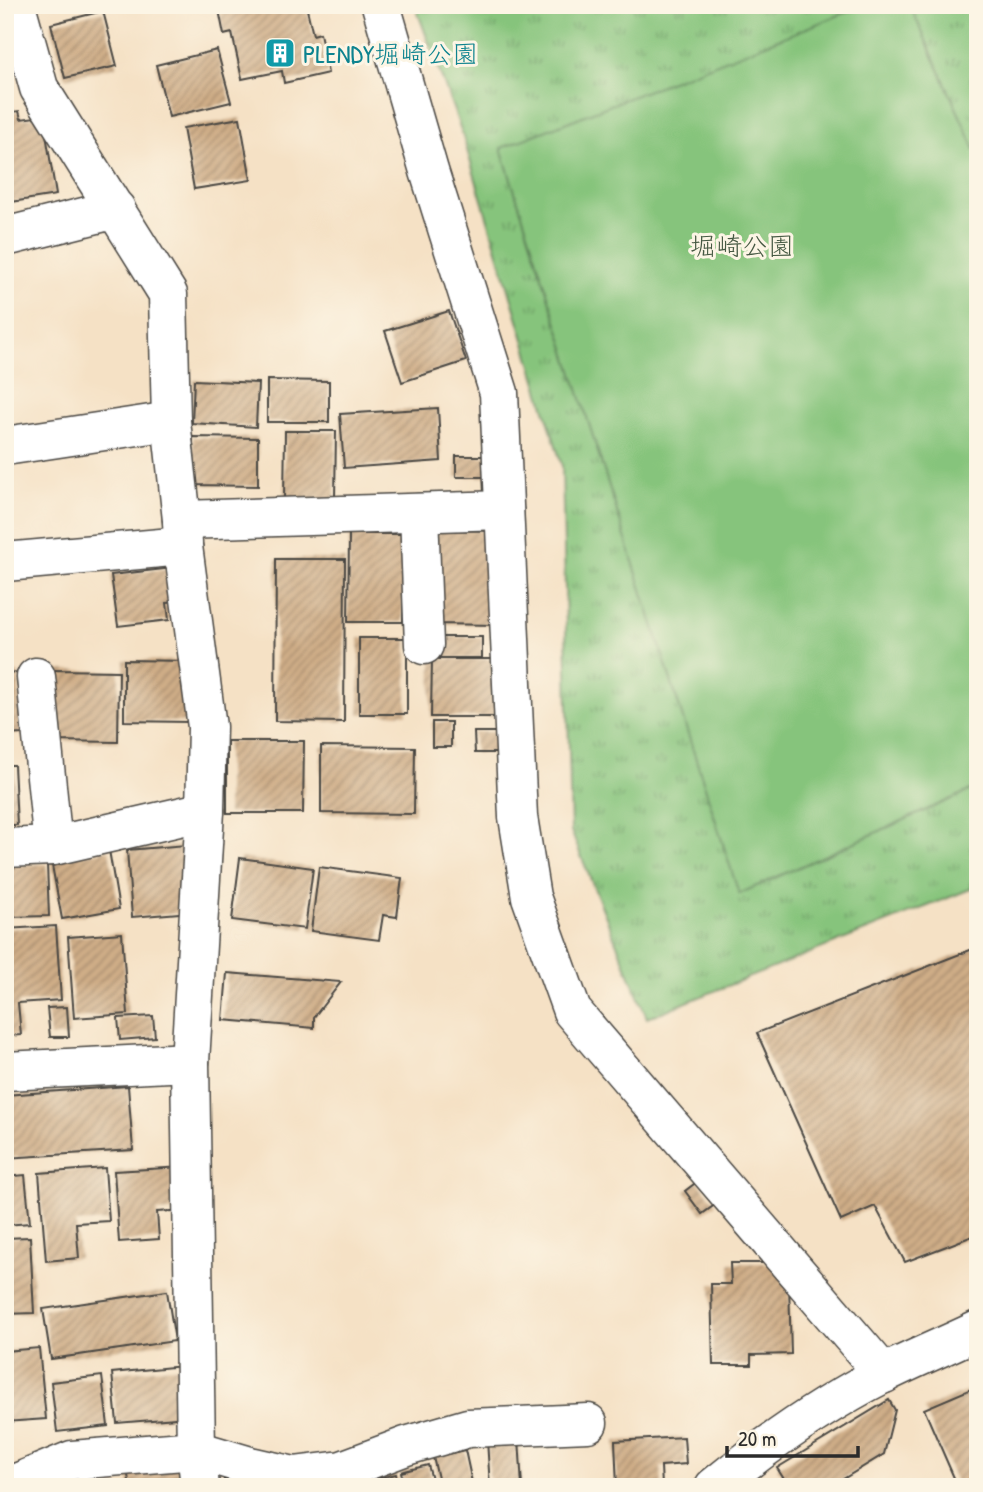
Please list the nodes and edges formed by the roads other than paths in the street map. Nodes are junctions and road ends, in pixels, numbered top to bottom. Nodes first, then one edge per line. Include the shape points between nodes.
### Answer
1 (381, 5) edge
2 (12, 8) edge
3 (116, 209) junction
4 (5, 237) edge
5 (171, 421) junction
6 (5, 446) edge
7 (504, 510) junction
8 (419, 513) junction
9 (183, 533) junction
10 (5, 562) edge
11 (424, 645) dead end
12 (36, 677) dead end
13 (205, 811) junction
14 (53, 845) junction
15 (5, 848) edge
16 (190, 1062) junction
17 (5, 1071) edge
18 (978, 1330) edge
19 (884, 1374) junction
20 (587, 1423) dead end
21 (196, 1450) junction
22 (7, 1487) edge
23 (200, 1487) edge
24 (714, 1487) edge

1 - 7 street via 499,393
2 - 3 street via 39,88
3 - 4 street
3 - 5 street via 168,294
5 - 6 street
5 - 9 street
7 - 8 street
7 - 19 street via 518,817 531,897 572,1012
8 - 9 street
8 - 11 street
9 - 10 street
9 - 13 street via 207,727
12 - 14 street
13 - 14 street
13 - 16 street
14 - 15 street
16 - 17 street
16 - 21 street
18 - 19 street
19 - 24 street via 813,1415
20 - 21 street via 468,1428 342,1470 293,1476
21 - 22 street via 72,1460
21 - 23 street

